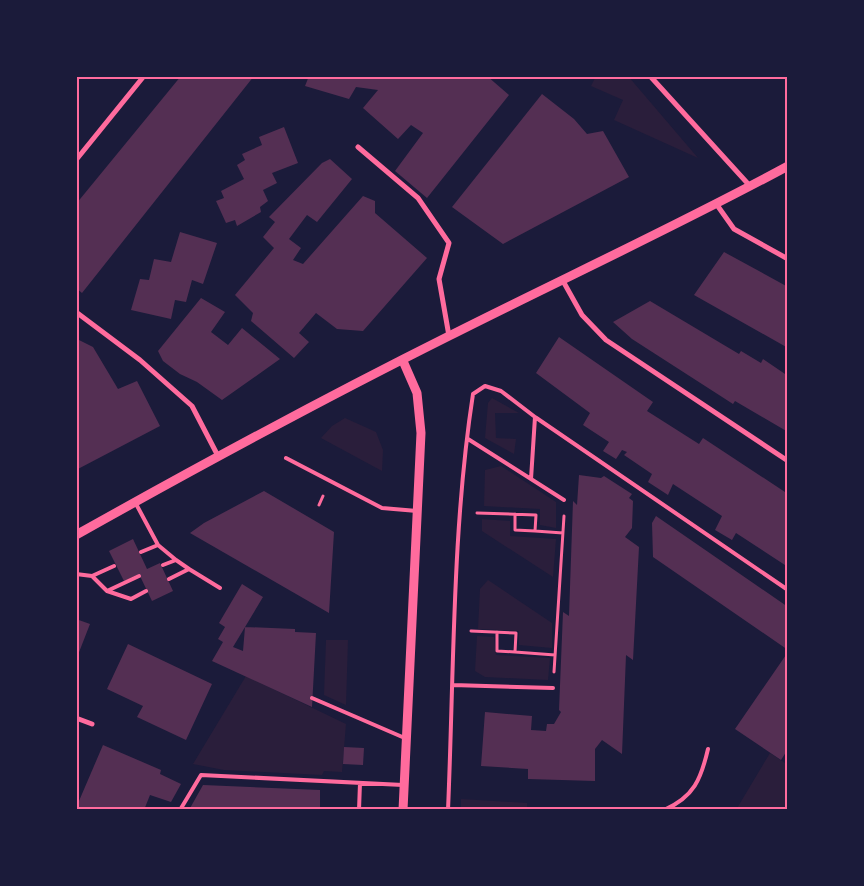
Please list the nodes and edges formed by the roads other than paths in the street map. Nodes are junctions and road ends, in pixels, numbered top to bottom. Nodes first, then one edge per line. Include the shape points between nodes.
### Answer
1 (144, 76) edge
2 (650, 76) edge
3 (358, 147) dead end
4 (76, 160) edge
5 (788, 166) edge
6 (750, 186) junction
7 (717, 204) junction
8 (788, 259) edge
9 (563, 281) junction
10 (76, 312) edge
11 (449, 336) junction
12 (402, 361) junction
13 (535, 417) junction
14 (468, 439) junction
15 (218, 456) junction
16 (286, 458) dead end
17 (788, 462) edge
18 (531, 479) junction
19 (564, 500) road end
20 (135, 502) junction
21 (417, 511) junction
22 (76, 535) edge
23 (158, 545) junction
24 (141, 552) dead end
25 (176, 560) junction
26 (163, 565) dead end
27 (114, 566) dead end
28 (190, 569) junction
29 (76, 574) edge
30 (92, 576) junction
31 (139, 576) dead end
32 (170, 579) dead end
33 (220, 588) dead end
34 (788, 590) edge
35 (146, 591) dead end
36 (107, 592) junction
37 (453, 685) junction
38 (553, 688) road end
39 (312, 698) dead end
40 (76, 718) edge
41 (92, 724) dead end
42 (407, 739) junction
43 (708, 749) dead end
44 (360, 783) junction
45 (404, 785) junction
46 (180, 810) edge
47 (359, 810) edge
48 (404, 810) edge
49 (448, 810) edge
50 (664, 810) edge

1 - 4 street
2 - 6 street
3 - 11 street via 418,198 449,243 439,279
5 - 6 street
6 - 7 street
7 - 8 street via 734,229
7 - 9 street
9 - 11 street
9 - 17 street via 582,315 606,340
10 - 15 street via 140,360 192,406
11 - 12 street
12 - 15 street
12 - 21 street via 416,393 421,433
13 - 14 lane via 501,391 485,386 474,394
13 - 18 lane
13 - 34 lane
14 - 18 lane
14 - 37 lane
15 - 20 street
16 - 21 lane via 382,508
18 - 19 lane
20 - 22 street
20 - 23 lane
21 - 42 street
23 - 24 lane
23 - 25 lane
25 - 26 lane
25 - 28 lane
27 - 30 lane
28 - 32 lane
28 - 33 lane
29 - 30 lane
30 - 36 lane
31 - 36 lane
35 - 36 lane via 131,599
37 - 38 lane
37 - 49 lane
39 - 42 lane
40 - 41 street
42 - 45 street
43 - 50 lane via 702,775 686,798
44 - 45 lane
44 - 46 lane via 201,775
44 - 47 lane
45 - 48 street

